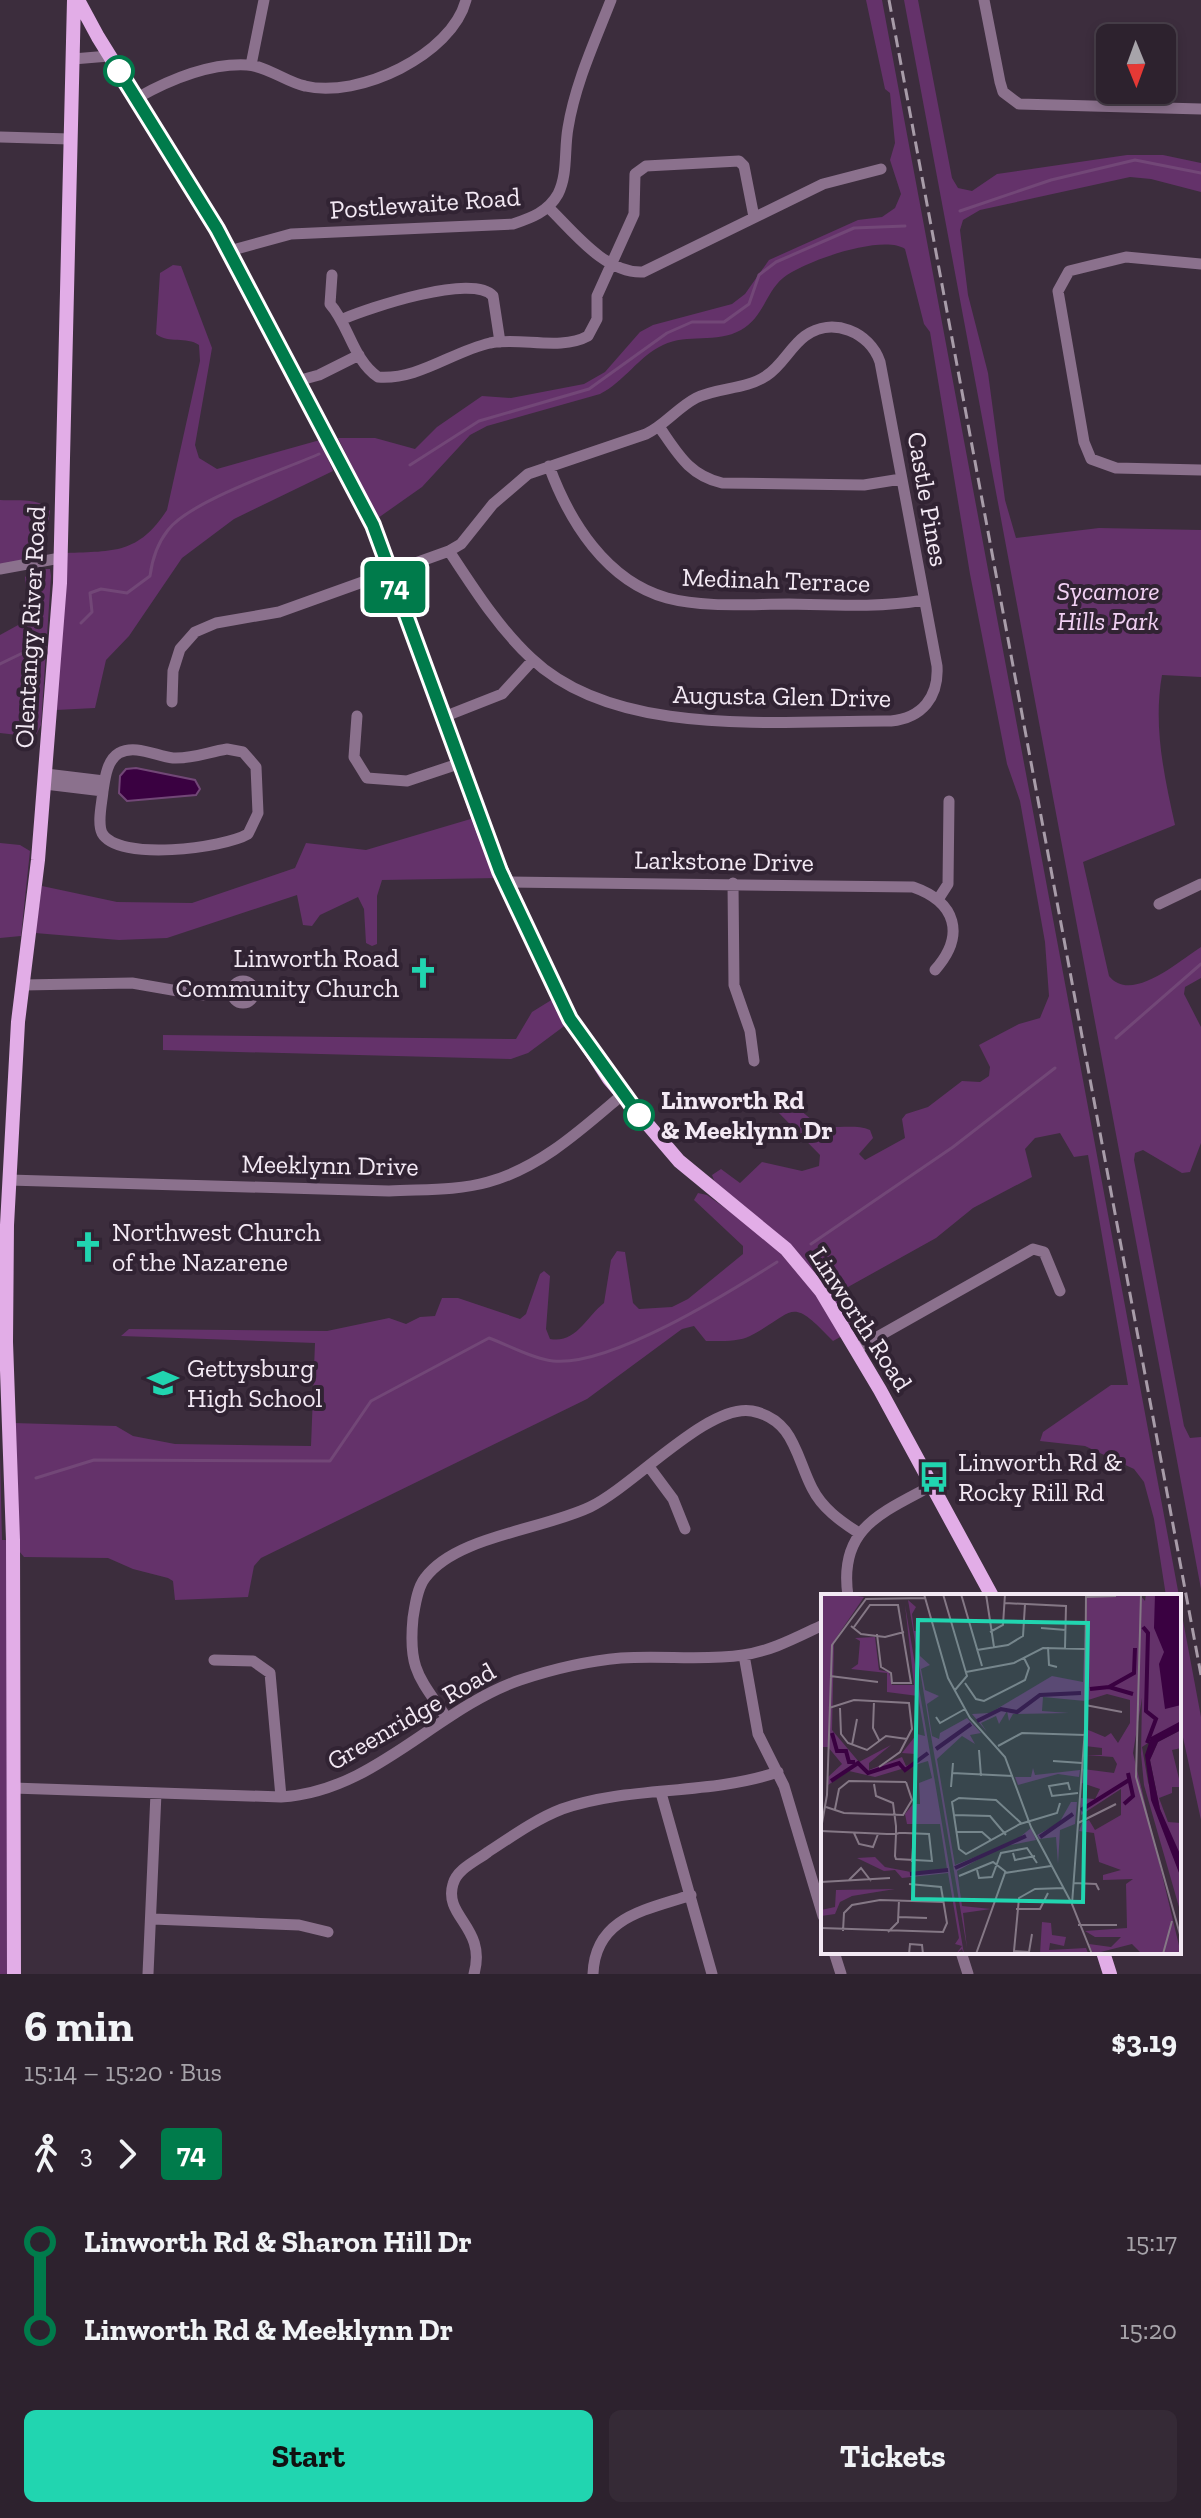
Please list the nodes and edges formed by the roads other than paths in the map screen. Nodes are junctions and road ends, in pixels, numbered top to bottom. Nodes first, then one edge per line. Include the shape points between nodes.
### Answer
1 (76, 0) edge
2 (264, 0) edge
3 (466, 0) edge
4 (611, 0) edge
5 (984, 0) edge
6 (109, 56) junction
7 (73, 59) junction
8 (251, 65) junction
9 (137, 98) junction
10 (1201, 109) edge
11 (0, 137) edge
12 (70, 139) junction
13 (881, 169) dead end
14 (548, 207) junction
15 (754, 217) junction
16 (229, 251) junction
17 (611, 263) junction
18 (1201, 264) edge
19 (332, 275) dead end
20 (343, 319) junction
21 (500, 342) junction
22 (359, 355) junction
23 (319, 375) junction
24 (297, 381) junction
25 (307, 400) junction
26 (660, 428) junction
27 (549, 466) junction
28 (1201, 470) edge
29 (901, 479) junction
30 (449, 551) junction
31 (60, 558) junction
32 (0, 569) edge
33 (391, 574) junction
34 (924, 600) junction
35 (533, 660) junction
36 (933, 697) joint
37 (172, 702) dead end
38 (357, 716) dead end
39 (441, 718) junction
40 (458, 764) junction
41 (45, 779) junction
42 (104, 786) junction
43 (949, 801) dead end
44 (505, 882) junction
45 (733, 883) junction
46 (1201, 884) edge
47 (939, 898) junction
48 (1159, 904) dead end
49 (935, 970) dead end
50 (23, 985) junction
51 (232, 994) dead end
52 (754, 1061) dead end
53 (622, 1095) junction
54 (9, 1180) junction
55 (1060, 1291) dead end
56 (856, 1349) junction
57 (4, 1393) edge
58 (650, 1468) junction
59 (933, 1485) junction
60 (685, 1529) dead end
61 (859, 1533) junction
62 (848, 1594) edge
63 (991, 1594) edge
64 (821, 1626) edge
65 (744, 1655) junction
66 (214, 1660) dead end
67 (446, 1717) junction
68 (778, 1772) junction
69 (13, 1788) junction
70 (156, 1793) junction
71 (661, 1793) junction
72 (281, 1797) junction
73 (691, 1895) junction
74 (821, 1910) edge
75 (153, 1919) junction
76 (328, 1932) dead end
77 (835, 1954) edge
78 (962, 1954) edge
79 (1104, 1954) edge
80 (14, 1974) edge
81 (148, 1974) edge
82 (474, 1974) edge
83 (593, 1974) edge
84 (712, 1974) edge
85 (841, 1974) edge
86 (968, 1974) edge
87 (1110, 1974) edge

1 - 6 main road, Linworth Road
1 - 7 main road, Olentangy River Road
2 - 8 street
3 - 8 street via 442,41 369,80 338,87 304,86
4 - 14 street, Postlewaite Road via 578,89 561,186
5 - 10 street via 1000,82 1010,99 1029,106
6 - 7 street
6 - 9 main road, Linworth Road
7 - 12 main road, Olentangy River Road
8 - 9 street via 211,69
9 - 16 main road, Linworth Road
11 - 12 street
12 - 31 main road, Olentangy River Road
13 - 15 street via 823,184
14 - 16 street, Postlewaite Road via 513,224 291,234
14 - 17 street
15 - 17 street via 650,270 636,272
15 - 17 street via 739,161 646,166 635,174 634,214
16 - 24 main road, Linworth Road
17 - 21 street via 588,336 570,342
18 - 28 street via 1126,257 1079,267 1062,279 1059,303 1087,450 1099,464 1116,468
19 - 20 street via 330,304
20 - 21 street via 386,301 482,289 493,296
20 - 22 street
21 - 22 street via 455,353 421,371 383,377
22 - 23 street
23 - 24 street
23 - 25 street
24 - 25 main road, Linworth Road
25 - 33 main road, Linworth Road via 373,525
26 - 27 street
26 - 29 street via 687,467 722,483 864,485
26 - 29 street, Castle Pines via 694,399 766,376 807,334 842,328 861,336 877,354
27 - 30 street via 513,485
27 - 34 street, Medinah Terrace via 567,508 606,563 666,597 709,603 840,605
29 - 34 street, Castle Pines
30 - 33 street
30 - 35 street, Augusta Glen Drive via 493,617
31 - 32 street
31 - 41 main road, Olentangy River Road
33 - 37 street via 279,612 195,632 180,649
33 - 39 main road, Linworth Road
34 - 36 street, Castle Pines via 937,666
35 - 36 street, Augusta Glen Drive via 588,695 681,719 891,721 915,715
35 - 39 street via 502,694
38 - 40 street via 354,757 367,778 407,781
39 - 40 main road, Linworth Road
40 - 44 main road, Linworth Road
41 - 42 street
41 - 50 main road, Olentangy River Road
42 - 42 street via 110,762 126,750 177,758 235,750 256,767 258,813 253,828 241,838 178,850 117,844 101,831
43 - 47 street via 948,884
44 - 45 street, Larkstone Drive
44 - 53 main road, Linworth Road via 570,1019
45 - 47 street, Larkstone Drive via 885,884 913,887
45 - 52 street via 733,975
46 - 48 street
47 - 49 street via 953,930 947,956
50 - 51 street via 132,983 201,995
50 - 54 main road, Olentangy River Road
53 - 54 street, Meeklynn Drive via 521,1170 449,1189
53 - 56 main road, Linworth Road via 679,1161 786,1249 821,1291
54 - 57 main road, Olentangy River Road
55 - 56 street via 1039,1248
56 - 59 main road, Linworth Road
57 - 69 main road, Olentangy River Road via 13,1553
58 - 60 street via 673,1499
58 - 61 street via 720,1414 757,1412 783,1427 823,1504
58 - 67 street via 590,1507 461,1550 439,1562 423,1581 414,1608 412,1663
59 - 61 street via 876,1516
59 - 63 main road, Linworth Road
61 - 62 street via 847,1558
64 - 65 street, Greenridge Road
65 - 67 street, Greenridge Road via 575,1664 519,1680
65 - 68 street via 758,1734
66 - 72 street via 253,1661 270,1673
67 - 72 street, Greenridge Road via 340,1784
68 - 71 street via 709,1789
68 - 74 street
69 - 70 street, Greenridge Road
69 - 80 main road, Olentangy River Road
70 - 72 street, Greenridge Road
70 - 75 street
71 - 73 street
71 - 82 street via 559,1810 459,1872 452,1903 476,1940
73 - 83 street via 613,1925 597,1950
73 - 84 street
75 - 76 street via 299,1925
75 - 81 street
77 - 85 street
78 - 86 street
79 - 87 main road

